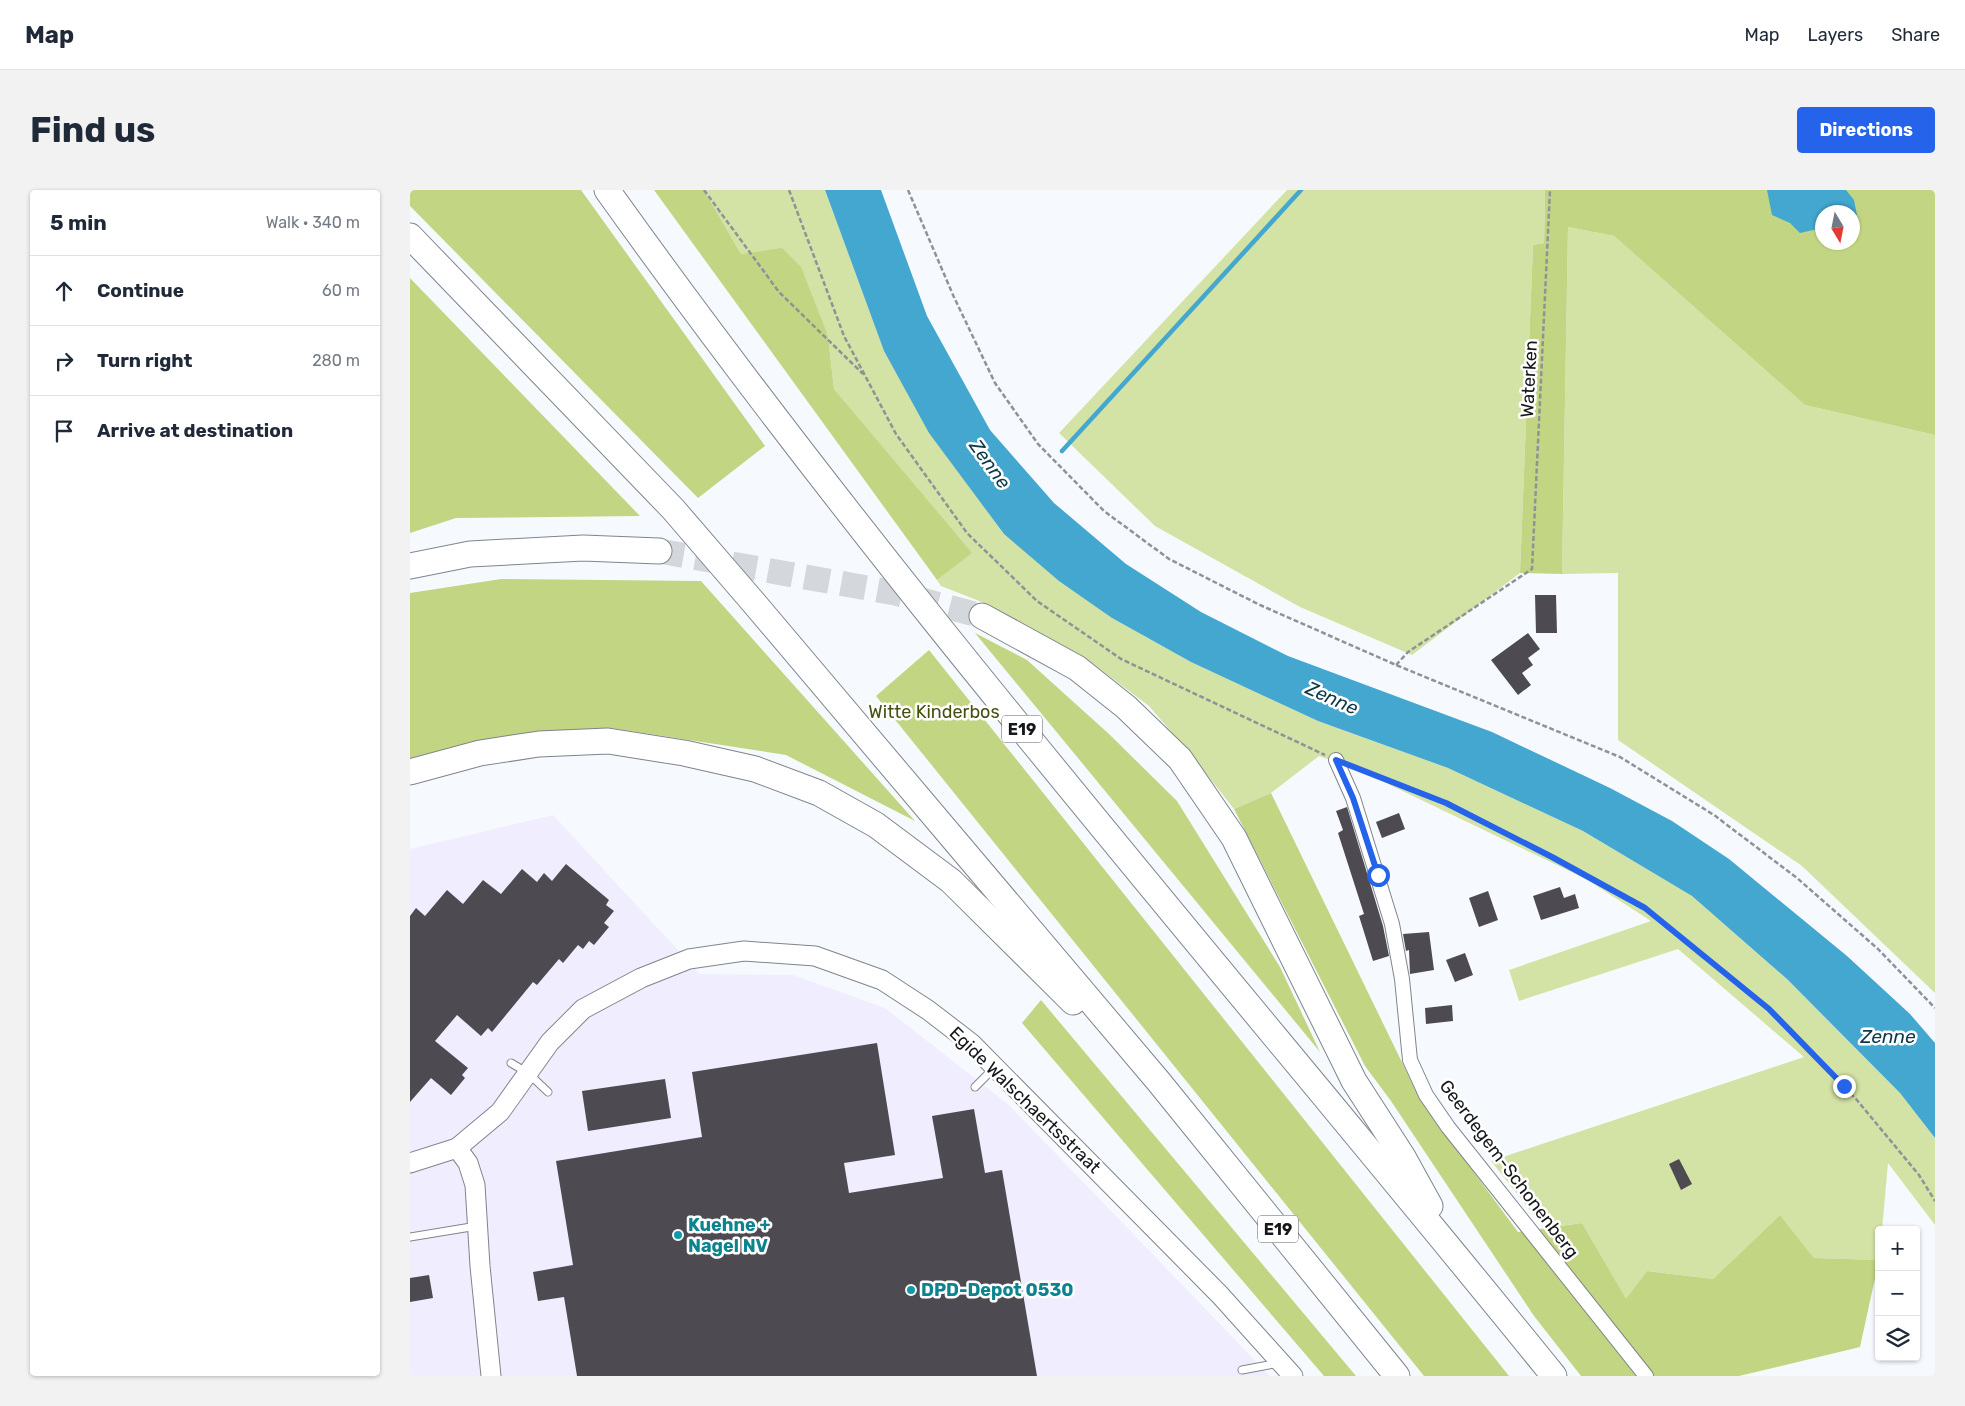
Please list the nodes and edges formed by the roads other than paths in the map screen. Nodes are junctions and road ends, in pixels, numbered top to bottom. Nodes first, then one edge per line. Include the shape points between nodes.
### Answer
1 (607, 190) edge
2 (410, 236) edge
3 (659, 551) tunnel mouth
4 (410, 566) edge
5 (982, 616) tunnel mouth
6 (1336, 760) road end
7 (410, 772) edge
8 (511, 1064) dead end
9 (995, 1067) junction
10 (528, 1073) junction
11 (1159, 1082) junction
12 (974, 1087) dead end
13 (548, 1092) dead end
14 (457, 1148) junction
15 (410, 1163) edge
16 (478, 1226) junction
17 (410, 1237) edge
18 (1456, 1255) junction
19 (1287, 1369) edge
20 (1242, 1370) dead end
21 (491, 1376) edge
22 (1397, 1376) edge
23 (1554, 1376) edge
24 (1646, 1376) edge

1 - 18 highway, E19 via 750,384 963,656
2 - 11 highway, E19 via 673,509
3 - 4 highway via 583,548 470,554
5 - 18 highway via 1077,668 1126,707 1180,759 1234,838 1354,1081 1403,1157
6 - 24 street, Geerdegem-Schonenberg via 1356,807 1392,924 1402,979 1410,1060 1426,1094 1448,1127
7 - 11 highway via 480,753 539,744 608,741 684,753 754,770 818,793 876,825 951,880 1051,981
8 - 10 lane
9 - 10 main road, Egide Walschaertsstraat via 971,1043 882,980 814,956 744,951 689,959 641,978 583,1009 550,1042
9 - 12 lane
9 - 19 main road, Egide Walschaertsstraat via 1220,1295
10 - 13 lane
10 - 14 main road, Egide Walschaertsstraat via 500,1112
11 - 22 highway, E19
14 - 15 main road
14 - 16 main road via 468,1163 475,1184
16 - 17 lane
16 - 21 main road
18 - 23 highway, E19
19 - 20 lane

